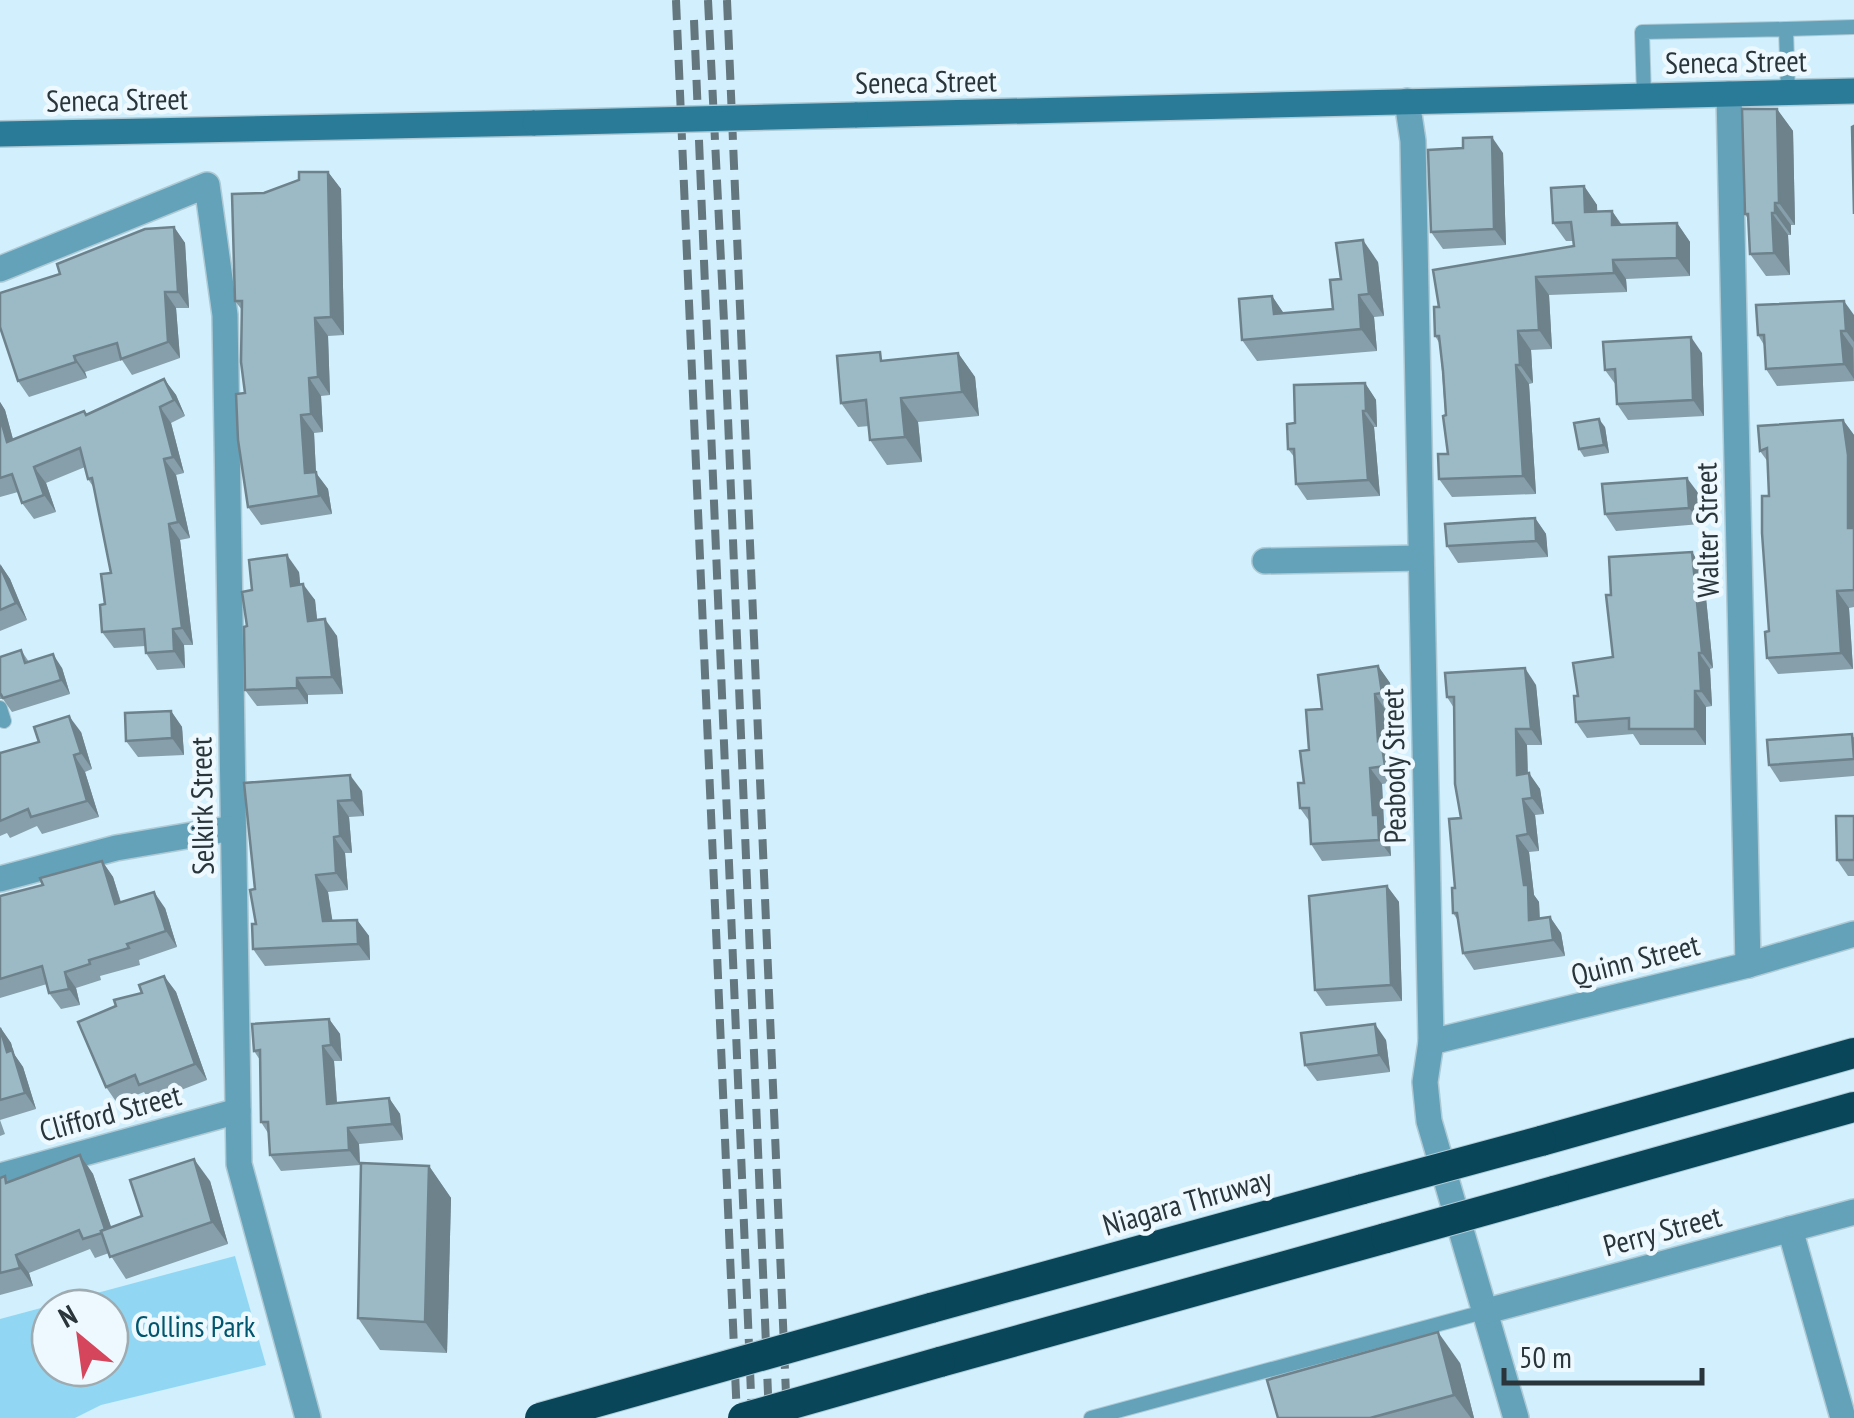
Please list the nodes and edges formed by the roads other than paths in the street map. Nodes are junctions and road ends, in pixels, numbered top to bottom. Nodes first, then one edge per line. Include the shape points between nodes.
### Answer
1 (1854, 27) edge
2 (1786, 30) junction
3 (1854, 90) edge
4 (1788, 93) junction
5 (1729, 94) junction
6 (1644, 96) junction
7 (1407, 101) junction
8 (0, 134) edge
9 (0, 269) edge
10 (1421, 558) junction
11 (1265, 561) dead end
12 (234, 828) junction
13 (0, 879) edge
14 (1854, 934) edge
15 (1748, 965) junction
16 (1431, 1042) junction
17 (1854, 1054) edge
18 (1854, 1107) edge
19 (238, 1111) junction
20 (0, 1176) edge
21 (1854, 1212) edge
22 (1790, 1229) junction
23 (1486, 1311) junction
24 (308, 1418) edge
25 (540, 1418) edge
26 (743, 1418) edge
27 (1091, 1418) edge
28 (1516, 1418) edge
29 (1843, 1418) edge

1 - 2 lane
2 - 4 lane
2 - 6 lane via 1642,32
3 - 4 main road, Seneca Street
4 - 5 main road, Seneca Street
5 - 6 main road, Seneca Street
5 - 15 street, Walter Street
6 - 7 main road, Seneca Street
7 - 8 main road, Seneca Street, bridge
7 - 10 street, Peabody Street
9 - 12 street, Selkirk Street via 207,185 225,315
10 - 11 street
10 - 16 street, Peabody Street
12 - 13 street via 116,848
12 - 19 street, Selkirk Street
14 - 15 street, Quinn Street
15 - 16 street, Quinn Street
16 - 23 street, Peabody Street via 1429,1122
17 - 25 highway, Niagara Thruway, bridge
18 - 26 highway, bridge
19 - 20 street, Clifford Street
19 - 24 street, Selkirk Street via 239,1164
21 - 22 street, Perry Street
22 - 23 street, Perry Street
22 - 29 street
23 - 27 lane
23 - 28 street, Peabody Street

